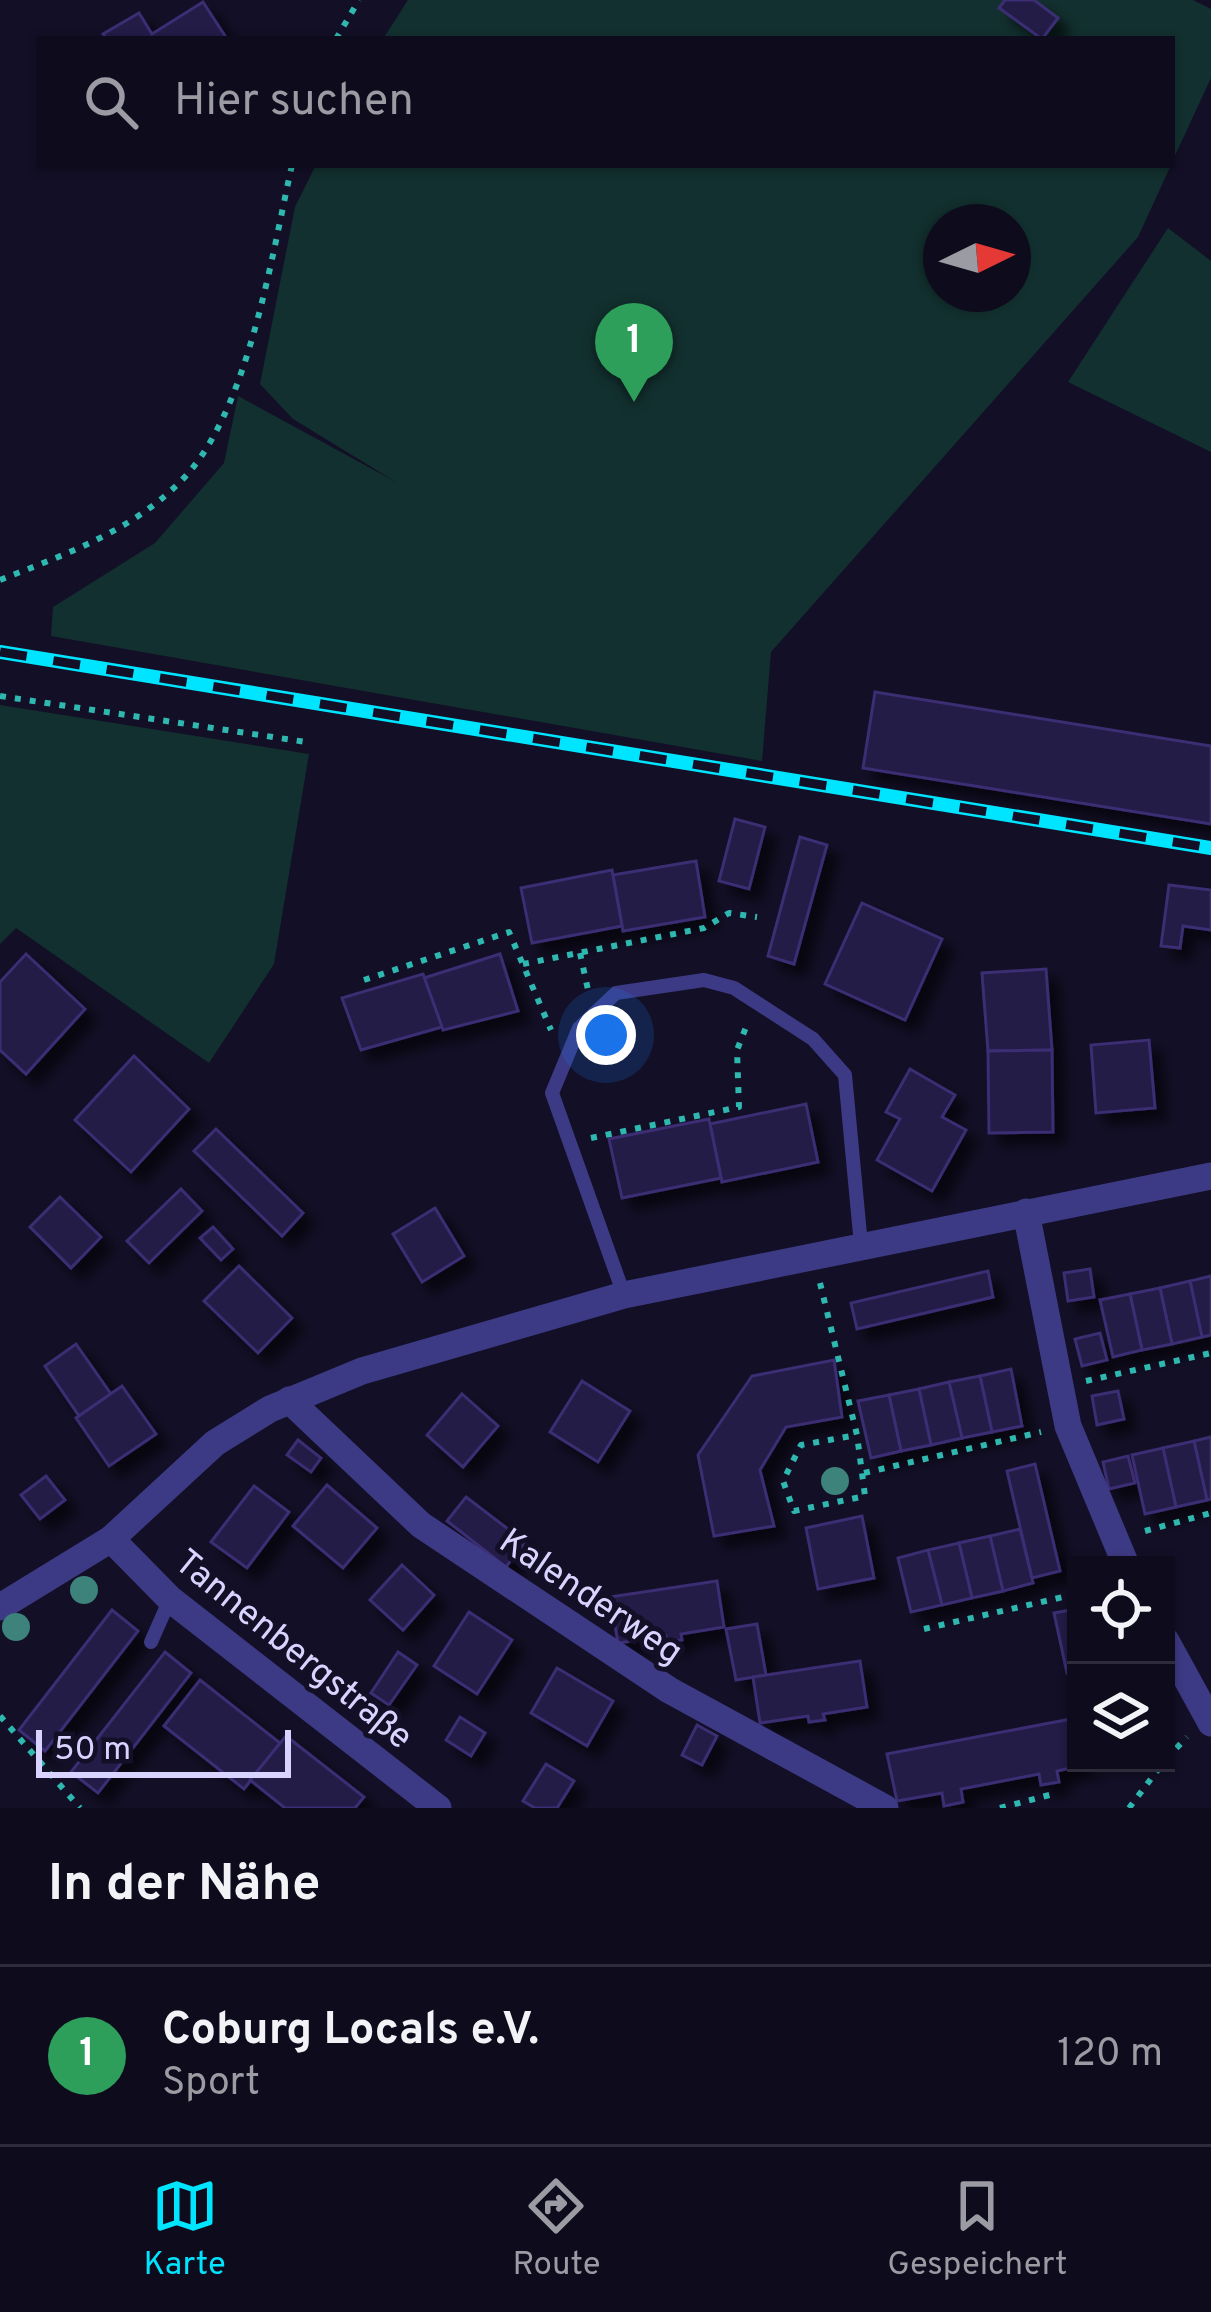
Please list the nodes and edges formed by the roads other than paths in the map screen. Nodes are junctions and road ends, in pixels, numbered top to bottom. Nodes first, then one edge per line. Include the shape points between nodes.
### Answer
1 (1211, 1176) edge
2 (1027, 1212) junction
3 (860, 1245) junction
4 (624, 1295) junction
5 (289, 1400) junction
6 (111, 1539) junction
7 (1120, 1552) edge
8 (170, 1598) junction
9 (0, 1607) edge
10 (151, 1642) dead end
11 (1175, 1657) edge
12 (1211, 1723) edge
13 (438, 1808) edge
14 (885, 1808) edge

1 - 2 street
2 - 3 street
2 - 7 street via 1068,1426
3 - 4 street
3 - 4 lane via 844,1076 813,1039 704,980 616,993 579,1028 552,1093
4 - 5 street
5 - 6 street via 215,1443
5 - 14 street, Kalenderweg via 421,1525 669,1690
6 - 8 street, Tannenbergstraße
6 - 9 street
8 - 10 lane
8 - 13 street, Tannenbergstraße
11 - 12 street

